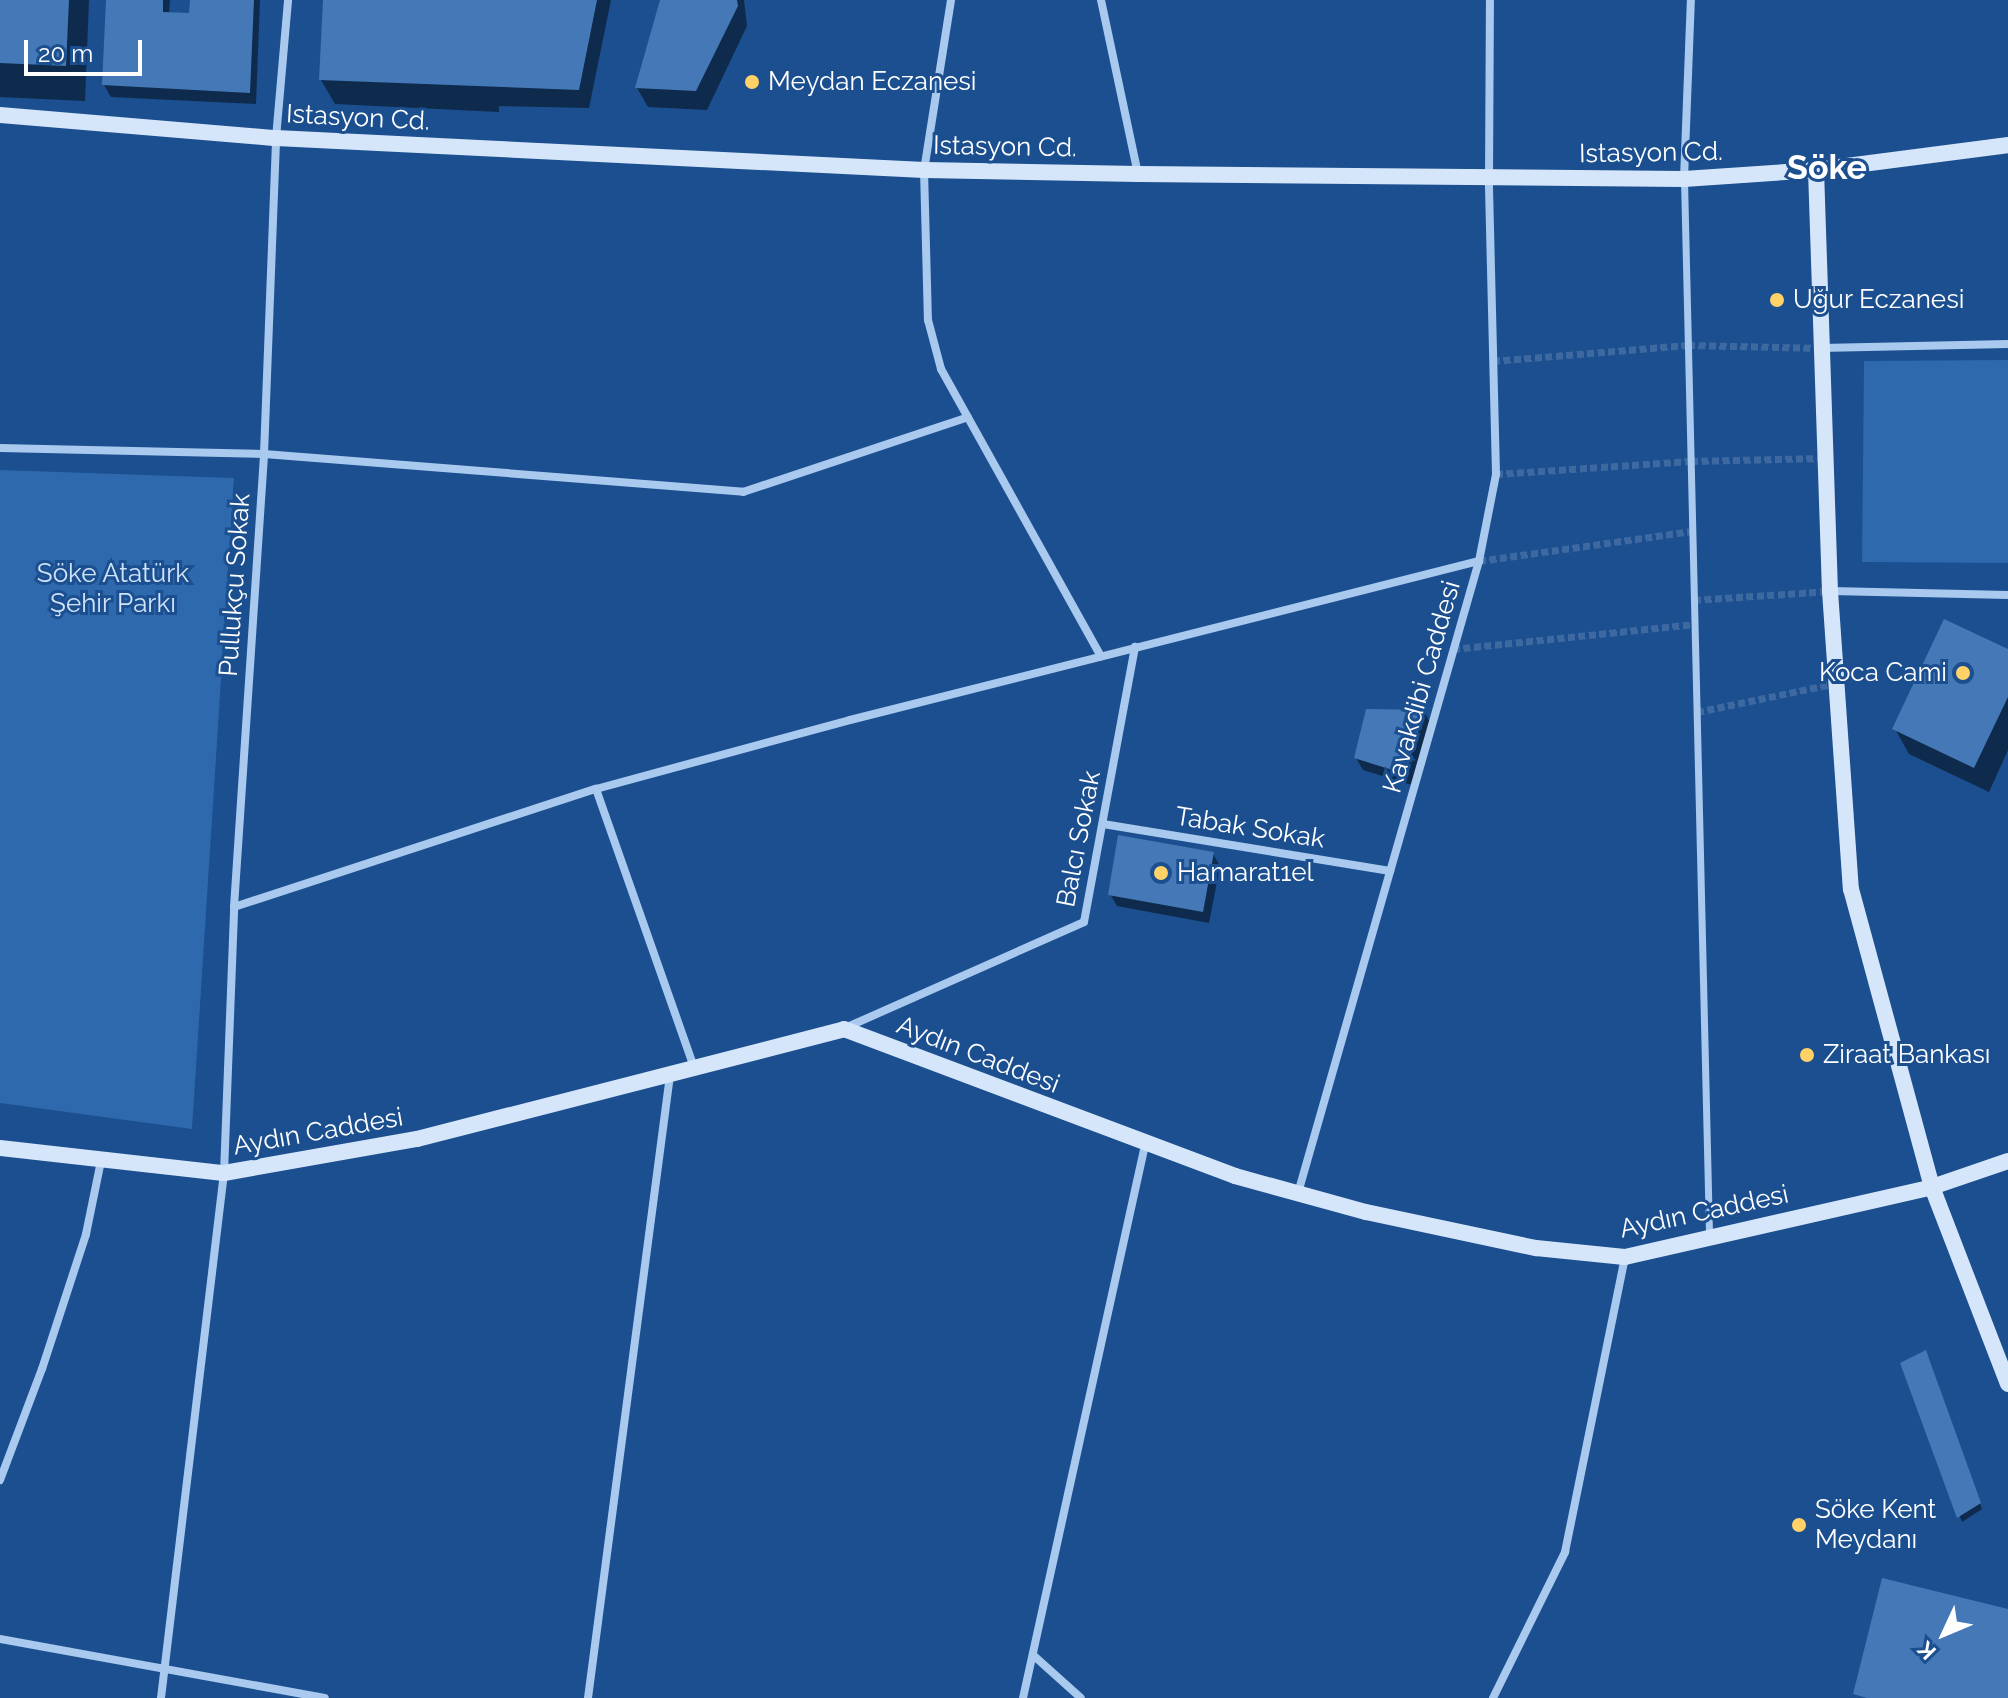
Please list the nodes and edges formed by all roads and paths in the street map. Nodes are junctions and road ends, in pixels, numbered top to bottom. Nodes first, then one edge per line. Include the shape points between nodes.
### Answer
1 (288, 0) edge
2 (951, 0) edge
3 (1101, 0) edge
4 (1490, 0) edge
5 (1691, 0) edge
6 (0, 115) edge
7 (276, 138) junction
8 (2008, 145) edge
9 (924, 170) junction
10 (1816, 170) junction
11 (1138, 174) junction
12 (1489, 179) junction
13 (1684, 179) junction
14 (2008, 344) edge
15 (1821, 348) junction
16 (968, 417) junction
17 (0, 448) edge
18 (264, 454) junction
19 (1479, 561) junction
20 (1830, 591) junction
21 (2008, 595) edge
22 (1135, 647) junction
23 (1101, 656) junction
24 (596, 789) junction
25 (1103, 824) junction
26 (1390, 871) junction
27 (234, 907) junction
28 (844, 1029) junction
29 (694, 1068) junction
30 (670, 1075) junction
31 (1145, 1145) junction
32 (0, 1148) edge
33 (101, 1161) junction
34 (2008, 1161) edge
35 (224, 1173) junction
36 (1932, 1187) junction
37 (1298, 1193) junction
38 (1709, 1238) junction
39 (1625, 1257) junction
40 (2008, 1384) edge
41 (0, 1480) edge
42 (0, 1639) edge
43 (1033, 1655) junction
44 (166, 1670) junction
45 (161, 1698) edge
46 (325, 1698) edge
47 (588, 1698) edge
48 (1023, 1698) edge
49 (1081, 1698) edge
50 (1493, 1698) edge

1 - 7 street, Pullukçu Sokak
2 - 9 street
3 - 11 street
4 - 12 street, Kavakdibi Caddesi
5 - 13 street
6 - 7 main road, Istasyon Cd.
7 - 9 main road, Istasyon Cd.
7 - 18 street, Pullukçu Sokak
8 - 10 main road, Istasyon Cd.
9 - 11 main road, Istasyon Cd.
9 - 16 street via 928,320 941,369
10 - 13 main road, Istasyon Cd.
10 - 15 main road
11 - 12 main road, Istasyon Cd.
12 - 13 main road, Istasyon Cd.
12 - 19 street, Kavakdibi Caddesi via 1496,474
13 - 38 street
14 - 15 street
15 - 20 main road
16 - 18 street via 743,492
16 - 23 street
17 - 18 street
18 - 27 street, Pullukçu Sokak
19 - 22 street
19 - 26 street, Kavakdibi Caddesi
20 - 21 street
20 - 36 main road via 1851,889
22 - 23 street
22 - 25 street, Balcı Sokak
23 - 24 street
24 - 27 street
24 - 29 street
25 - 26 street, Tabak Sokak
25 - 28 street, Balcı Sokak via 1084,922
26 - 37 street, Kavakdibi Caddesi
27 - 35 street, Pullukçu Sokak
28 - 29 main road, Aydın Caddesi
28 - 31 main road, Aydın Caddesi
29 - 30 main road, Aydın Caddesi
30 - 35 main road, Aydın Caddesi via 417,1139
30 - 47 street
31 - 37 main road, Aydın Caddesi
31 - 43 street
32 - 33 main road, Aydın Caddesi
33 - 35 main road, Aydın Caddesi
33 - 41 street via 86,1234
34 - 36 main road, Aydın Caddesi
35 - 44 street, Pullukçu Sokak
36 - 38 main road, Aydın Caddesi
36 - 40 main road
37 - 39 main road, Aydın Caddesi via 1536,1248
38 - 39 main road, Aydın Caddesi
39 - 50 street via 1565,1552
42 - 44 street
43 - 48 street
43 - 49 street
44 - 45 street, Pullukçu Sokak
44 - 46 street

